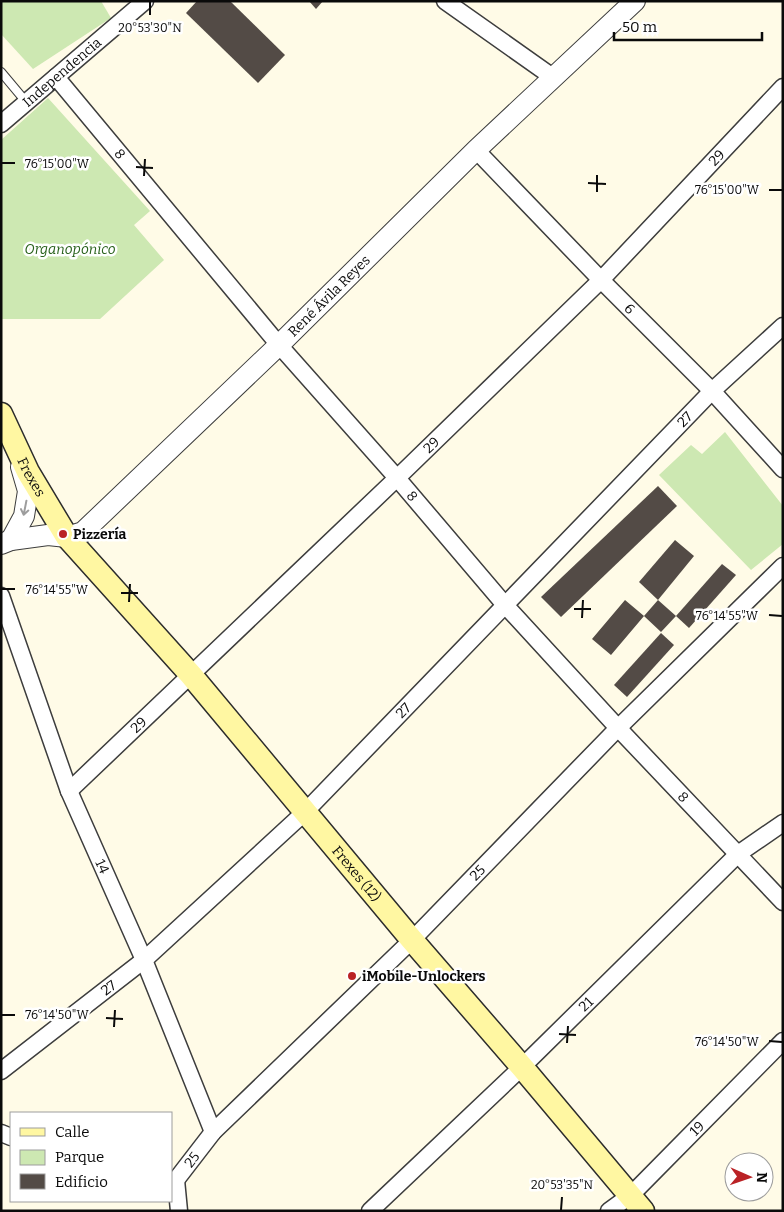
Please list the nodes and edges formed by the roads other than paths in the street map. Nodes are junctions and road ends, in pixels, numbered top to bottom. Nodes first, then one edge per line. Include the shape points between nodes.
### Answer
1 (145, 1) edge
2 (446, 1) edge
3 (634, 1) edge
4 (1, 72) edge
5 (56, 77) junction
6 (554, 78) junction
7 (783, 86) edge
8 (27, 104) junction
9 (1, 124) edge
10 (476, 150) junction
11 (601, 280) junction
12 (783, 326) edge
13 (279, 345) junction
14 (712, 392) junction
15 (1, 414) edge
16 (14, 444) junction
17 (783, 469) edge
18 (397, 478) junction
19 (67, 537) junction
20 (6, 542) edge
21 (783, 566) edge
22 (1, 596) edge
23 (505, 605) junction
24 (191, 675) junction
25 (618, 728) junction
26 (69, 791) junction
27 (305, 812) junction
28 (783, 822) edge
29 (738, 854) junction
30 (783, 902) edge
31 (412, 940) junction
32 (144, 960) junction
33 (783, 1040) edge
34 (522, 1067) junction
35 (1, 1070) edge
36 (213, 1132) junction
37 (174, 1180) edge
38 (637, 1203) edge
39 (179, 1211) edge
40 (370, 1211) edge
41 (609, 1211) edge

1 - 5 street, Independencia
2 - 6 street
3 - 6 street, René Ávila Reyes
4 - 8 lane
5 - 8 street, Independencia
5 - 13 street, 8
6 - 10 street, René Ávila Reyes
7 - 11 street, 29
8 - 9 street, Independencia
10 - 11 street, 6
10 - 13 street, René Ávila Reyes
11 - 14 street, 6
11 - 18 street, 29
12 - 14 street, 27
13 - 18 street, 8
13 - 19 street, René Ávila Reyes via 83,532
14 - 17 street, 6
14 - 23 street, 27
15 - 16 main road, Frexes
16 - 19 main road, Frexes
16 -> 20 street via 28,491 24,516
18 - 23 street, 8
18 - 24 street, 29
19 - 20 street, René Ávila Reyes via 48,535
19 - 24 main road, Frexes (12)
21 - 25 street, 25
22 - 26 street, 14
23 - 25 street, 8
23 - 27 street, 27
24 - 26 street, 29
24 - 27 main road, Frexes (12)
25 - 29 street, 8
25 - 31 street, 25
26 - 32 street, 14
27 - 31 main road, Frexes (12)
27 - 32 street, 27
28 - 29 street, 21
29 - 30 street, 8
29 - 34 street, 21
31 - 34 main road, Frexes (12)
31 - 36 street, 25
32 - 35 street, 27
32 - 36 street, 14
33 - 38 street, 19
34 - 38 main road, Frexes (12)
34 - 40 street, 21
36 - 37 street, 25
37 - 39 street
38 - 41 street, 19

